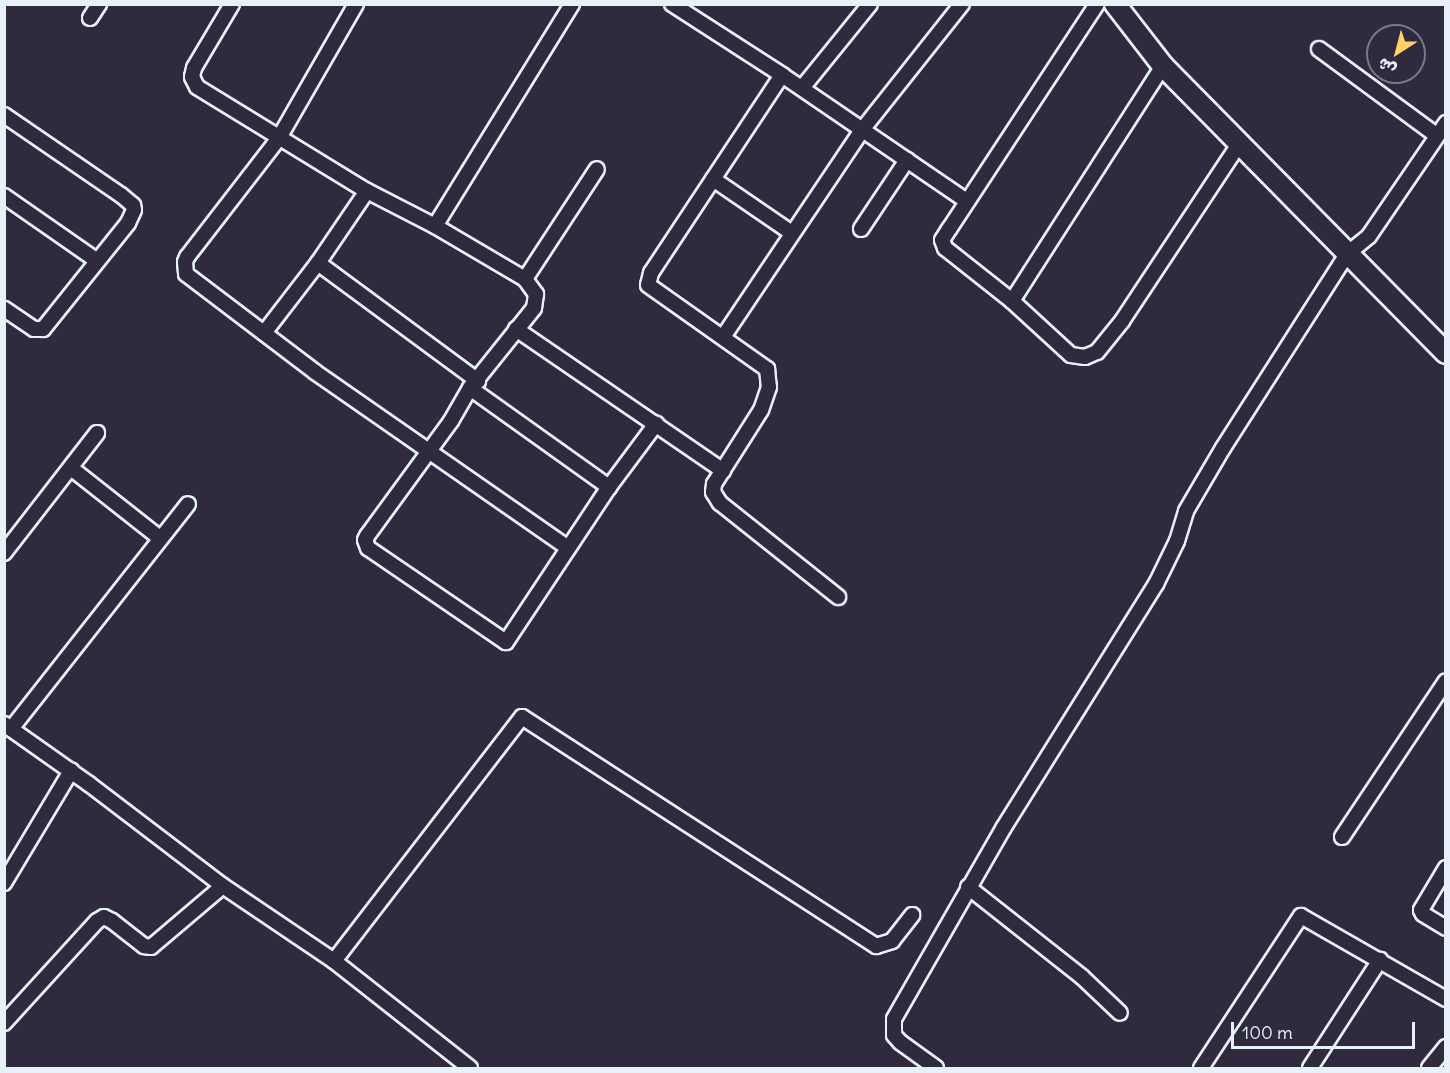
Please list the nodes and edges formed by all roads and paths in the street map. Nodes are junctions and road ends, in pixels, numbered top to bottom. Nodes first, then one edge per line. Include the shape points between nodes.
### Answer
1 (99, 4) edge
2 (232, 4) edge
3 (356, 4) edge
4 (572, 4) edge
5 (672, 4) edge
6 (870, 4) edge
7 (962, 4) edge
8 (1096, 4) edge
9 (1115, 4) edge
10 (90, 18) dead end
11 (1319, 49) dead end
12 (1163, 66) junction
13 (782, 75) junction
14 (801, 88) junction
15 (4, 115) edge
16 (1446, 123) edge
17 (862, 130) junction
18 (1436, 135) junction
19 (279, 138) junction
20 (1239, 144) junction
21 (907, 160) junction
22 (597, 169) dead end
23 (713, 179) junction
24 (367, 191) junction
25 (4, 196) edge
26 (967, 201) junction
27 (435, 226) junction
28 (861, 229) dead end
29 (792, 233) junction
30 (1347, 254) junction
31 (96, 260) junction
32 (318, 263) junction
33 (525, 279) junction
34 (1012, 301) junction
35 (4, 309) edge
36 (516, 329) junction
37 (264, 333) junction
38 (723, 337) junction
39 (1446, 353) edge
40 (474, 384) junction
41 (656, 424) junction
42 (97, 433) dead end
43 (428, 451) junction
44 (71, 468) junction
45 (723, 471) junction
46 (609, 487) junction
47 (188, 504) dead end
48 (160, 538) junction
49 (567, 547) junction
50 (4, 552) edge
51 (838, 597) dead end
52 (1446, 681) edge
53 (8, 727) edge
54 (70, 771) junction
55 (1342, 837) dead end
56 (1446, 868) edge
57 (4, 883) edge
58 (223, 886) junction
59 (968, 887) junction
60 (912, 915) dead end
61 (1446, 928) edge
62 (1380, 960) junction
63 (334, 961) junction
64 (1446, 999) edge
65 (1120, 1013) dead end
66 (4, 1023) edge
67 (1446, 1047) edge
68 (470, 1068) edge
69 (936, 1068) edge
70 (1201, 1068) edge
71 (1310, 1068) edge
72 (1429, 1068) edge

1 - 10 street
2 - 19 street via 192,77 206,94
3 - 19 street
4 - 27 street
5 - 13 street
6 - 14 street
7 - 17 street
8 - 26 street
9 - 12 main road
11 - 18 street
12 - 20 main road
12 - 34 street
13 - 14 street
13 - 23 street
14 - 17 street
15 - 31 street via 133,205 133,215
16 - 18 street
17 - 21 street
17 - 29 street
18 - 30 street via 1369,236
19 - 24 street
19 - 37 street via 185,262 186,274
20 - 30 main road
20 - 34 street via 1122,321 1097,352 1085,357 1071,355
21 - 26 street
21 - 28 street
22 - 33 street
23 - 29 street
23 - 38 street via 648,279 652,290
24 - 27 street
24 - 32 street
25 - 31 street
26 - 34 street via 942,240 943,245
27 - 33 street
29 - 38 street
30 - 39 main road
30 - 59 street via 1223,448 1186,511 1177,541 1156,584
31 - 35 street via 43,329 34,329
32 - 37 street
32 - 40 street
33 - 36 street via 536,294 534,308
36 - 40 street
36 - 41 street
37 - 43 street
38 - 45 street via 763,365 769,387 761,410
40 - 43 street
40 - 46 street
41 - 45 street
41 - 46 street
42 - 44 street
43 - 49 street
43 - 49 street via 367,536 366,545 500,640 506,642 510,638
44 - 48 street
44 - 50 street
45 - 51 street via 714,484 716,498
46 - 49 street
47 - 48 street
48 - 53 street
52 - 55 street
53 - 54 street
54 - 57 street
54 - 58 street
56 - 61 street via 1421,910
58 - 63 street
58 - 66 street via 151,947 104,917
59 - 65 street via 1082,977
59 - 69 street via 894,1019 894,1035
60 - 63 street via 892,941 876,946 522,717
62 - 64 street
62 - 70 street via 1301,916
62 - 71 street
63 - 68 street
67 - 72 street

